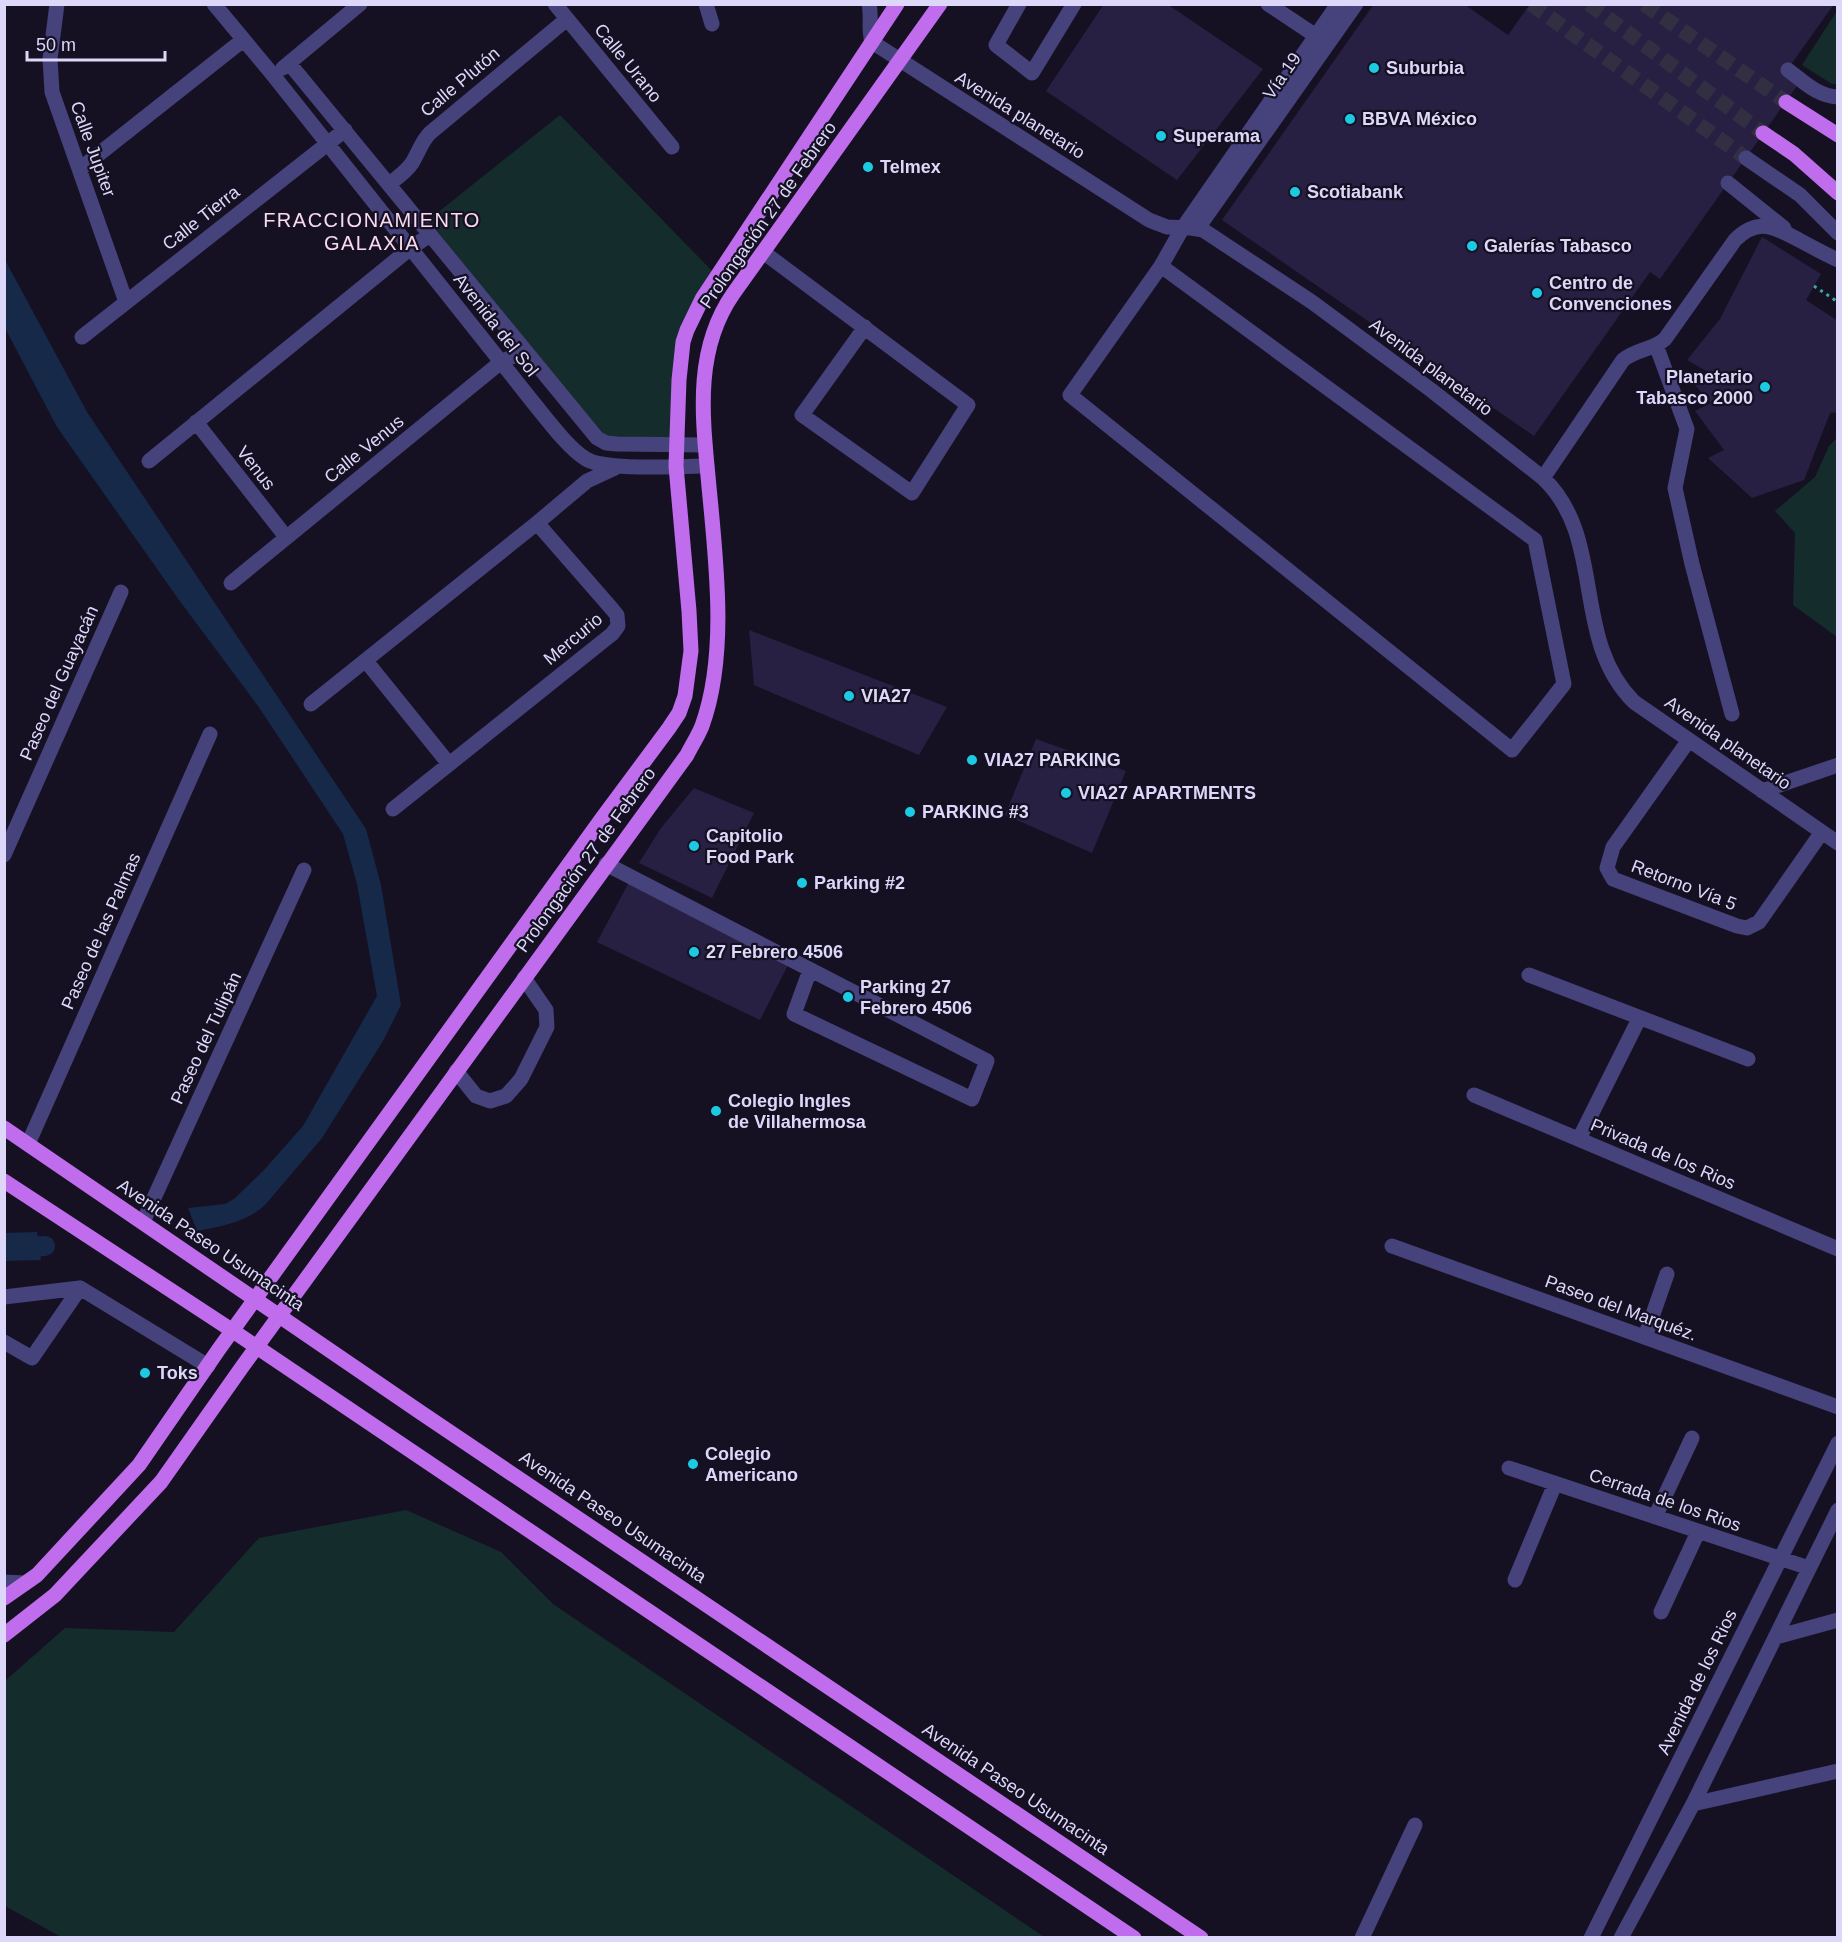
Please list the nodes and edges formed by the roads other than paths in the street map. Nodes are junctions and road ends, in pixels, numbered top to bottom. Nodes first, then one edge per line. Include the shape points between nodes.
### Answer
1 (57, 4) edge
2 (214, 4) edge
3 (360, 4) edge
4 (555, 4) edge
5 (706, 4) edge
6 (869, 4) edge
7 (897, 4) edge
8 (940, 4) edge
9 (1019, 4) edge
10 (1074, 4) edge
11 (1338, 4) edge
12 (1356, 4) edge
13 (1276, 7) edge
14 (567, 19) junction
15 (712, 24) dead end
16 (1316, 36) junction
17 (243, 40) junction
18 (872, 42) junction
19 (900, 62) junction
20 (289, 63) junction
21 (1788, 70) dead end
22 (273, 75) junction
23 (1838, 97) edge
24 (1786, 102) tunnel mouth
25 (345, 130) junction
26 (1763, 133) tunnel mouth
27 (1838, 135) edge
28 (327, 143) junction
29 (672, 147) dead end
30 (1746, 158) tunnel mouth
31 (80, 169) junction
32 (1728, 183) dead end
33 (389, 184) junction
34 (1838, 193) edge
35 (1198, 228) junction
36 (1182, 229) junction
37 (1838, 233) edge
38 (430, 235) junction
39 (1797, 239) junction
40 (411, 248) junction
41 (763, 252) junction
42 (1838, 260) edge
43 (1161, 266) junction
44 (126, 302) junction
45 (865, 327) junction
46 (82, 338) dead end
47 (1656, 345) junction
48 (524, 351) junction
49 (501, 362) junction
50 (196, 422) junction
51 (611, 444) junction
52 (677, 444) junction
53 (705, 445) junction
54 (149, 461) dead end
55 (595, 463) junction
56 (621, 466) junction
57 (676, 466) junction
58 (707, 466) junction
59 (1543, 478) junction
60 (587, 481) junction
61 (537, 523) junction
62 (286, 537) junction
63 (231, 583) dead end
64 (121, 592) dead end
65 (366, 660) junction
66 (311, 704) dead end
67 (1732, 714) dead end
68 (210, 734) dead end
69 (1689, 740) junction
70 (449, 764) junction
71 (1838, 765) edge
72 (1762, 791) junction
73 (393, 809) dead end
74 (1822, 832) junction
75 (1838, 843) edge
76 (4, 855) edge
77 (606, 864) junction
78 (304, 870) dead end
79 (810, 970) junction
80 (1529, 975) dead end
81 (524, 978) junction
82 (1639, 1019) junction
83 (1748, 1059) dead end
84 (456, 1071) junction
85 (1474, 1095) dead end
86 (4, 1128) edge
87 (1579, 1139) junction
88 (28, 1144) junction
89 (4, 1181) edge
90 (143, 1222) junction
91 (1392, 1246) dead end
92 (1838, 1249) edge
93 (1667, 1274) dead end
94 (80, 1288) junction
95 (4, 1297) edge
96 (255, 1299) junction
97 (279, 1316) junction
98 (233, 1331) junction
99 (1645, 1337) junction
100 (4, 1342) edge
101 (257, 1348) junction
102 (208, 1366) junction
103 (1838, 1407) edge
104 (1692, 1438) dead end
105 (1838, 1443) edge
106 (1509, 1468) dead end
107 (1556, 1484) junction
108 (1838, 1510) edge
109 (1655, 1517) junction
110 (1698, 1532) junction
111 (1779, 1559) junction
112 (1809, 1568) junction
113 (1515, 1580) dead end
114 (4, 1582) edge
115 (24, 1583) junction
116 (4, 1598) edge
117 (1661, 1612) dead end
118 (1838, 1620) edge
119 (4, 1635) edge
120 (1776, 1637) junction
121 (1838, 1771) edge
122 (1693, 1804) junction
123 (1415, 1825) dead end
124 (1134, 1938) edge
125 (1201, 1938) edge
126 (1362, 1938) edge
127 (1591, 1938) edge
128 (1621, 1938) edge

1 - 31 street, Calle Jupiter via 50,83
2 - 17 street, Avenida del Sol
3 - 20 street
4 - 14 street, Calle Urano
5 - 15 street
6 - 18 street
7 - 18 main road, Prolongación 27 de Febrero
8 - 19 main road, Prolongación 27 de Febrero
9 - 10 street via 996,45 1032,73
11 - 16 street, Vía 19
12 - 35 street, Vía 19
13 - 16 street
14 - 29 street, Calle Urano
14 - 33 street, Calle Plutón via 430,133 411,164
16 - 36 street, Vía 19
17 - 22 street, Avenida del Sol
17 - 31 street
18 - 19 street, Avenida planetario
18 - 52 main road, Prolongación 27 de Febrero via 694,313 681,357
19 - 36 street, Avenida planetario via 1149,220
19 - 41 main road, Prolongación 27 de Febrero
20 - 22 street
20 - 25 street, Avenida del Sol
21 - 23 street via 1816,91
22 - 28 street, Avenida del Sol
24 - 27 main road
25 - 28 street, Calle Tierra
25 - 33 street, Avenida del Sol
26 - 34 main road
28 - 40 street, Avenida del Sol
28 - 44 street, Calle Tierra
30 - 37 street via 1800,195
31 - 44 street, Calle Jupiter
32 - 39 street
33 - 38 street, Avenida del Sol
35 - 36 street, Avenida planetario
35 - 59 street, Avenida planetario via 1330,316
36 - 43 street, Vía 19
38 - 40 street
38 - 48 street, Avenida del Sol
39 - 42 street
39 - 47 street via 1778,228 1764,226 1739,236 1669,334
40 - 49 street, Avenida del Sol
40 - 50 street
41 - 45 street
41 - 53 main road, Prolongación 27 de Febrero via 716,322 704,386
43 - 43 street, Vía 19 via 1070,395 1512,750 1564,684 1535,540
44 - 46 street, Calle Tierra
45 - 45 street via 968,405 912,493 802,415
47 - 59 street via 1623,360
47 - 67 street via 1687,429 1675,488
48 - 49 street, Calle Venus
48 - 51 street, Avenida del Sol via 593,434
49 - 55 street, Avenida del Sol via 570,444
49 - 62 street, Calle Venus
50 - 54 street
50 - 62 street, Venus
51 - 52 street
51 - 55 street via 602,450
52 - 53 street
52 - 57 main road, Prolongación 27 de Febrero
53 - 58 main road, Prolongación 27 de Febrero
55 - 56 street
55 - 60 street
56 - 57 street
56 - 60 street
57 - 58 street
57 - 96 main road, Prolongación 27 de Febrero via 691,651 679,713
58 - 77 main road, Prolongación 27 de Febrero via 717,574 715,667 708,707 687,755
59 - 69 street, Avenida planetario via 1558,495 1573,523 1595,630 1613,677 1634,702
60 - 61 street
61 - 65 street
61 - 70 street, Mercurio via 617,615 618,626
62 - 63 street, Calle Venus
64 - 76 street, Paseo del Guayacán
65 - 66 street
65 - 70 street
68 - 88 street, Paseo de las Palmas
69 - 72 street, Avenida planetario
69 - 74 street, Retorno Vía 5 via 1613,847 1607,868 1613,879 1747,928 1759,922
70 - 73 street, Mercurio
71 - 72 street
72 - 74 street, Avenida planetario
74 - 75 street, Avenida planetario
77 - 79 street
77 - 81 main road, Prolongación 27 de Febrero
78 - 90 street, Paseo del Tulipán
79 - 79 street via 987,1061 972,1099 794,1014
80 - 82 street
81 - 84 main road, Prolongación 27 de Febrero
81 - 84 street via 546,1010 547,1027 521,1079 506,1096 490,1101 476,1096
82 - 83 street
82 - 87 street
84 - 97 main road, Prolongación 27 de Febrero
85 - 87 street, Privada de los Rios
86 - 88 main road, Avenida Paseo Usumacinta
87 - 92 street, Privada de los Rios
88 - 90 main road, Avenida Paseo Usumacinta
89 - 98 main road
90 - 96 main road, Avenida Paseo Usumacinta
91 - 99 street, Paseo del Marquéz.
93 - 99 street
94 - 95 street
94 - 100 street via 32,1358
94 - 102 street
96 - 97 main road, Avenida Paseo Usumacinta
96 - 98 main road, Prolongación 27 de Febrero
97 - 101 main road, Prolongación 27 de Febrero
97 - 125 main road, Avenida Paseo Usumacinta
98 - 101 main road
98 - 102 main road, Prolongación 27 de Febrero
99 - 103 street, Paseo del Marquéz.
101 - 119 main road, Prolongación 27 de Febrero via 161,1482 55,1595
101 - 124 main road
102 - 115 main road, Prolongación 27 de Febrero via 139,1465 37,1575
104 - 109 street
105 - 111 street, Avenida de los Rios
106 - 107 street, Cerrada de los Rios
107 - 109 street, Cerrada de los Rios
107 - 113 street
108 - 112 street
109 - 110 street, Cerrada de los Rios
110 - 111 street, Cerrada de los Rios
110 - 117 street
111 - 112 street, Cerrada de los Rios
111 - 127 street, Avenida de los Rios
112 - 120 street
114 - 115 street
115 - 116 main road, Prolongación 27 de Febrero
118 - 120 street
120 - 122 street
121 - 122 street
122 - 128 street
123 - 126 street

